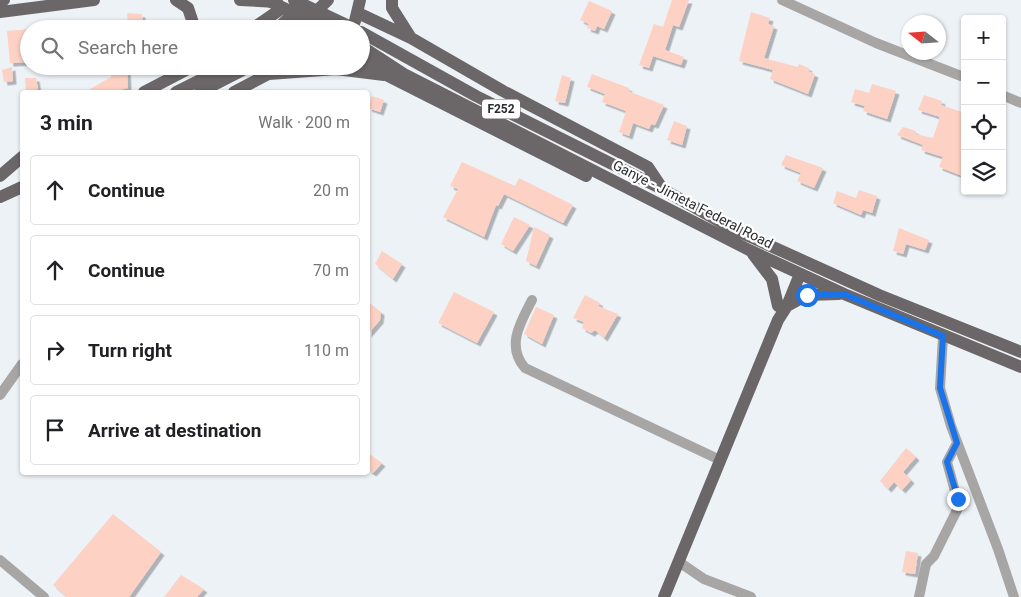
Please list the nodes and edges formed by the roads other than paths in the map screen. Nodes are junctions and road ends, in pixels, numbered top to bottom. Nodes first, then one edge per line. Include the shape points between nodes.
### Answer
1 (4, 0) edge
2 (94, 0) edge
3 (176, 0) edge
4 (240, 0) edge
5 (267, 0) edge
6 (294, 0) edge
7 (307, 0) edge
8 (328, 0) edge
9 (392, 0) edge
10 (782, 0) edge
11 (0, 1) edge
12 (280, 4) edge
13 (359, 6) edge
14 (0, 12) edge
15 (192, 20) edge
16 (262, 20) edge
17 (285, 20) edge
18 (286, 20) edge
19 (307, 20) edge
20 (309, 20) edge
21 (336, 20) edge
22 (354, 20) edge
23 (370, 37) edge
24 (411, 38) junction
25 (370, 52) edge
26 (370, 65) edge
27 (370, 73) edge
28 (176, 75) edge
29 (210, 75) edge
30 (233, 75) edge
31 (268, 75) edge
32 (386, 75) junction
33 (961, 76) dead end
34 (148, 90) edge
35 (180, 90) edge
36 (204, 90) edge
37 (238, 90) edge
38 (1006, 97) edge
39 (1021, 103) edge
40 (20, 159) edge
41 (20, 167) edge
42 (0, 177) edge
43 (20, 188) edge
44 (664, 190) junction
45 (0, 197) edge
46 (658, 205) junction
47 (749, 250) junction
48 (797, 272) junction
49 (844, 294) junction
50 (532, 300) dead end
51 (783, 306) junction
52 (943, 336) junction
53 (1021, 352) edge
54 (20, 367) edge
55 (1021, 367) edge
56 (0, 395) edge
57 (957, 443) junction
58 (720, 460) junction
59 (0, 560) edge
60 (679, 562) junction
61 (44, 597) edge
62 (664, 597) edge
63 (751, 597) edge
64 (919, 597) edge
65 (1014, 597) edge

1 - 11 main road
2 - 14 main road
3 - 15 main road via 188,8
4 - 12 main road
5 - 20 main road, bridge
6 - 21 main road, bridge
7 - 18 main road, bridge
8 - 19 main road, bridge
9 - 24 main road via 392,8
10 - 33 street via 876,43
12 - 16 main road
12 - 17 main road
13 - 22 main road
13 - 24 main road
23 - 44 main road, Ganye - Jimeta Federal Road / F252 via 484,100
24 - 44 main road via 648,168
25 - 46 main road, Ganye - Jimeta Federal Road / F252 via 404,74
26 - 32 main road
27 - 32 main road
28 - 34 main road
29 - 35 main road
30 - 36 main road
31 - 37 main road
32 - 46 main road via 626,196
38 - 39 street
40 - 42 main road
41 - 42 main road
43 - 45 main road
44 - 53 main road, Ganye - Jimeta Federal Road / F252 via 751,237 879,295
46 - 47 main road, Ganye - Jimeta Federal Road / F252
47 - 48 main road, Ganye - Jimeta Federal Road / F252
47 - 51 main road via 772,279
48 - 49 main road, Ganye - Jimeta Federal Road / F252
48 - 51 main road
49 - 51 main road via 807,295
49 - 52 main road, Ganye - Jimeta Federal Road / F252
50 - 58 street via 519,325 514,344 519,361 525,368
51 - 58 main road
52 - 55 main road, Ganye - Jimeta Federal Road / F252
52 - 57 street via 940,388
54 - 56 street
57 - 64 street via 947,462 959,506 934,556 926,564
57 - 65 street
58 - 60 main road
59 - 61 street
60 - 62 main road
60 - 63 street via 704,579

